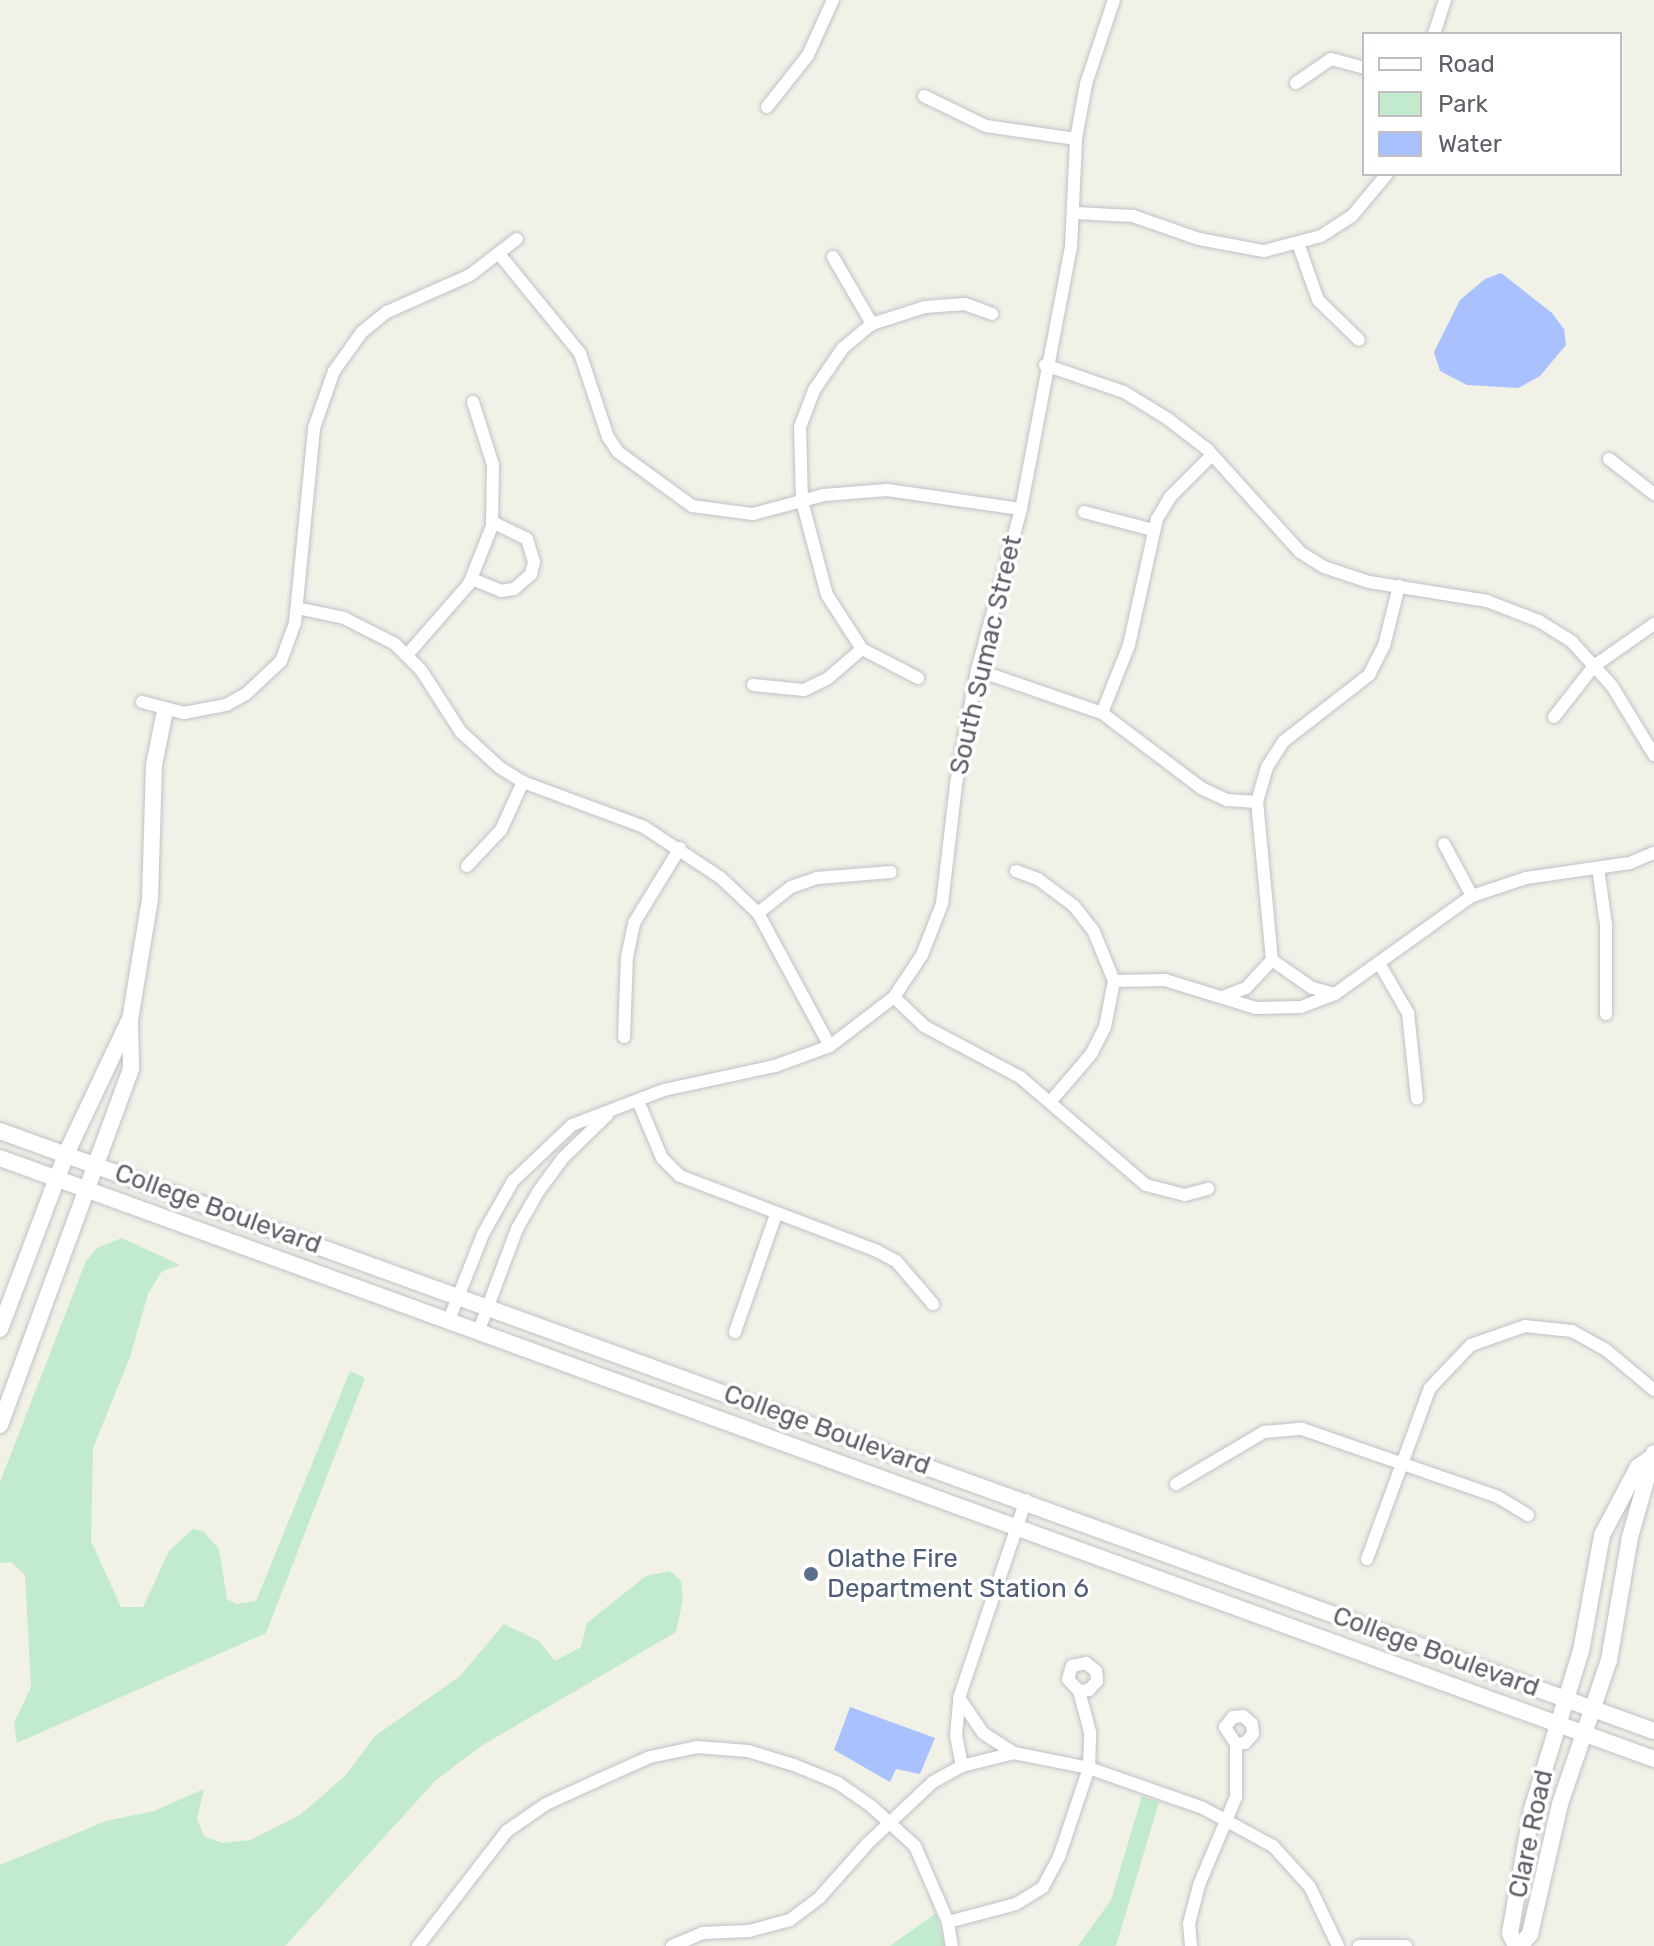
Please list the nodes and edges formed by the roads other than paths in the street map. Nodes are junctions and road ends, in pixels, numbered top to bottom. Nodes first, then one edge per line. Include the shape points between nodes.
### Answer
1 (833, 0) edge
2 (1114, 0) edge
3 (1445, 0) edge
4 (1435, 32) edge
5 (1362, 67) edge
6 (1296, 83) dead end
7 (924, 96) dead end
8 (767, 107) dead end
9 (1076, 139) junction
10 (1385, 176) edge
11 (1076, 213) junction
12 (517, 239) dead end
13 (1299, 246) junction
14 (500, 255) junction
15 (833, 257) dead end
16 (992, 314) dead end
17 (872, 324) junction
18 (1359, 340) dead end
19 (1045, 365) junction
20 (473, 402) dead end
21 (1212, 455) junction
22 (1609, 459) dead end
23 (1654, 494) edge
24 (802, 501) junction
25 (1021, 509) junction
26 (1084, 512) dead end
27 (492, 522) junction
28 (1153, 530) junction
29 (472, 579) junction
30 (1399, 586) junction
31 (297, 608) junction
32 (1654, 624) edge
33 (862, 649) junction
34 (407, 655) junction
35 (1594, 666) junction
36 (977, 670) junction
37 (918, 678) dead end
38 (753, 685) dead end
39 (142, 702) dead end
40 (165, 711) junction
41 (1102, 713) junction
42 (1554, 717) dead end
43 (1654, 755) edge
44 (523, 782) junction
45 (1257, 802) junction
46 (1444, 844) dead end
47 (680, 848) junction
48 (1654, 853) edge
49 (467, 866) dead end
50 (1598, 868) junction
51 (1016, 871) dead end
52 (891, 872) dead end
53 (1472, 896) junction
54 (758, 913) junction
55 (1272, 960) junction
56 (1379, 963) junction
57 (1114, 981) junction
58 (1335, 994) junction
59 (1225, 996) junction
60 (894, 997) junction
61 (1606, 1014) dead end
62 (130, 1020) junction
63 (624, 1037) dead end
64 (830, 1046) junction
65 (1417, 1099) dead end
66 (638, 1101) junction
67 (1051, 1101) junction
68 (610, 1112) junction
69 (0, 1131) edge
70 (66, 1154) junction
71 (0, 1158) edge
72 (97, 1165) junction
73 (57, 1179) junction
74 (1208, 1189) dead end
75 (88, 1190) junction
76 (776, 1214) junction
77 (458, 1295) junction
78 (933, 1304) dead end
79 (487, 1306) junction
80 (449, 1320) junction
81 (0, 1329) edge
82 (479, 1330) junction
83 (735, 1332) dead end
84 (1654, 1390) edge
85 (0, 1425) edge
86 (1652, 1456) edge
87 (1402, 1461) junction
88 (1176, 1484) dead end
89 (1026, 1500) junction
90 (1528, 1515) dead end
91 (1016, 1527) junction
92 (1367, 1559) dead end
93 (1079, 1691) dead end
94 (959, 1698) junction
95 (1564, 1700) junction
96 (1593, 1710) junction
97 (1558, 1723) junction
98 (1654, 1731) edge
99 (1585, 1732) junction
100 (1236, 1744) dead end
101 (1014, 1753) junction
102 (1654, 1759) edge
103 (962, 1766) junction
104 (1089, 1768) junction
105 (1227, 1819) junction
106 (891, 1822) junction
107 (948, 1922) junction
108 (418, 1946) edge
109 (672, 1946) edge
110 (952, 1946) edge
111 (1191, 1946) edge
112 (1338, 1946) edge
113 (1359, 1946) edge
114 (1406, 1946) edge
115 (1518, 1946) edge

1 - 8 street via 808,55
2 - 9 street, South Sumac Street via 1086,84
3 - 4 street
5 - 6 street via 1331,59
7 - 9 street via 986,126
9 - 11 street, South Sumac Street
10 - 13 street via 1352,216
11 - 13 street via 1133,216 1226,246 1264,251
11 - 19 street, South Sumac Street
12 - 14 street
13 - 18 street via 1318,300
14 - 24 street via 580,353 608,437 634,467 688,504 716,512 753,514
14 - 31 street via 470,275 387,312 362,332 334,371 314,428
15 - 17 street
16 - 17 street via 965,304 925,307
17 - 24 street via 843,348 814,390 800,427
19 - 21 street via 1124,392
19 - 25 street, South Sumac Street
20 - 27 street via 493,465
21 - 28 street via 1170,497
21 - 30 street via 1300,552 1349,576
22 - 23 street
24 - 25 street via 887,490
24 - 33 street via 827,595
25 - 36 street, South Sumac Street
26 - 28 street
27 - 29 street
27 - 29 street via 527,539 534,562 531,574 514,589 501,591
28 - 41 street via 1129,645
29 - 34 street
30 - 35 street via 1454,593 1517,611 1572,642
30 - 45 street via 1384,646 1369,675 1284,741 1267,767
31 - 34 street via 344,618
31 - 40 street via 281,661 246,694 207,710
32 - 35 street
33 - 37 street
33 - 38 street via 827,679 804,690
34 - 44 street via 461,732
35 - 42 street
35 - 43 street
36 - 41 street
36 - 60 street, South Sumac Street via 942,904 922,955
39 - 40 street
40 - 62 street via 152,786 150,899
41 - 45 street via 1201,788 1227,800
44 - 47 street via 644,827
44 - 49 street via 501,830
45 - 55 street
46 - 53 street
47 - 54 street
47 - 63 street via 634,923 627,957
48 - 50 street
50 - 53 street via 1526,878
50 - 61 street via 1606,925
51 - 57 street via 1038,879 1074,906 1094,932
52 - 54 street via 817,878 791,887
53 - 56 street
54 - 64 street
55 - 58 street via 1312,988
55 - 59 street via 1246,988
56 - 58 street
56 - 65 street via 1408,1013
57 - 59 street via 1165,980
57 - 67 street via 1105,1027 1092,1053
58 - 59 street via 1278,1009
60 - 64 street, South Sumac Street
60 - 67 street via 924,1026 993,1060
62 - 70 street
62 - 72 street via 131,1068
64 - 66 street, South Sumac Street
66 - 68 street, South Sumac Street
66 - 76 street via 662,1158 680,1176
67 - 74 street via 1109,1159 1146,1185 1185,1195
68 - 77 street, South Sumac Street via 572,1125 513,1181
68 - 79 street, South Sumac Street via 563,1158 538,1192 517,1229
69 - 70 street, College Boulevard
70 - 72 street, College Boulevard
70 - 73 street
71 - 73 street, College Boulevard
72 - 75 street
72 - 77 street, College Boulevard
73 - 75 street, College Boulevard
73 - 81 street
75 - 80 street, College Boulevard
75 - 85 street
76 - 78 street via 896,1261
76 - 83 street
77 - 79 street, College Boulevard
77 - 80 street, South Sumac Street
79 - 82 street, South Sumac Street
79 - 89 street, College Boulevard
80 - 82 street, College Boulevard
82 - 91 street, College Boulevard
84 - 87 street via 1591,1340 1554,1327 1505,1330 1454,1356 1430,1388
86 - 95 street, Clare Road via 1638,1467 1602,1535 1584,1637
86 - 96 street, Clare Road via 1630,1537 1609,1660
87 - 88 street via 1321,1432 1283,1429 1238,1444
87 - 90 street via 1498,1497
87 - 92 street
89 - 91 street
89 - 95 street, College Boulevard
91 - 94 street
91 - 97 street, College Boulevard
93 - 104 street via 1090,1732
94 - 101 street via 983,1733
94 - 103 street via 956,1736
95 - 96 street, College Boulevard
95 - 97 street, Clare Road
96 - 98 street, College Boulevard
96 - 99 street, Clare Road
97 - 99 street, College Boulevard
97 - 115 street, Clare Road via 1532,1809 1510,1933
99 - 102 street, College Boulevard
99 - 115 street, Clare Road via 1554,1828 1530,1934
100 - 105 street via 1238,1782
101 - 103 street
101 - 104 street
103 - 106 street via 933,1782
104 - 105 street
104 - 107 street via 1059,1857 1043,1887 1016,1904
105 - 111 street via 1199,1885 1189,1924
105 - 112 street via 1273,1846 1310,1887
106 - 107 street via 915,1846
106 - 108 street via 838,1783 748,1751 697,1747 650,1757 546,1804 507,1831
106 - 109 street via 820,1897 790,1920 749,1931 703,1933
107 - 110 street
113 - 114 street

